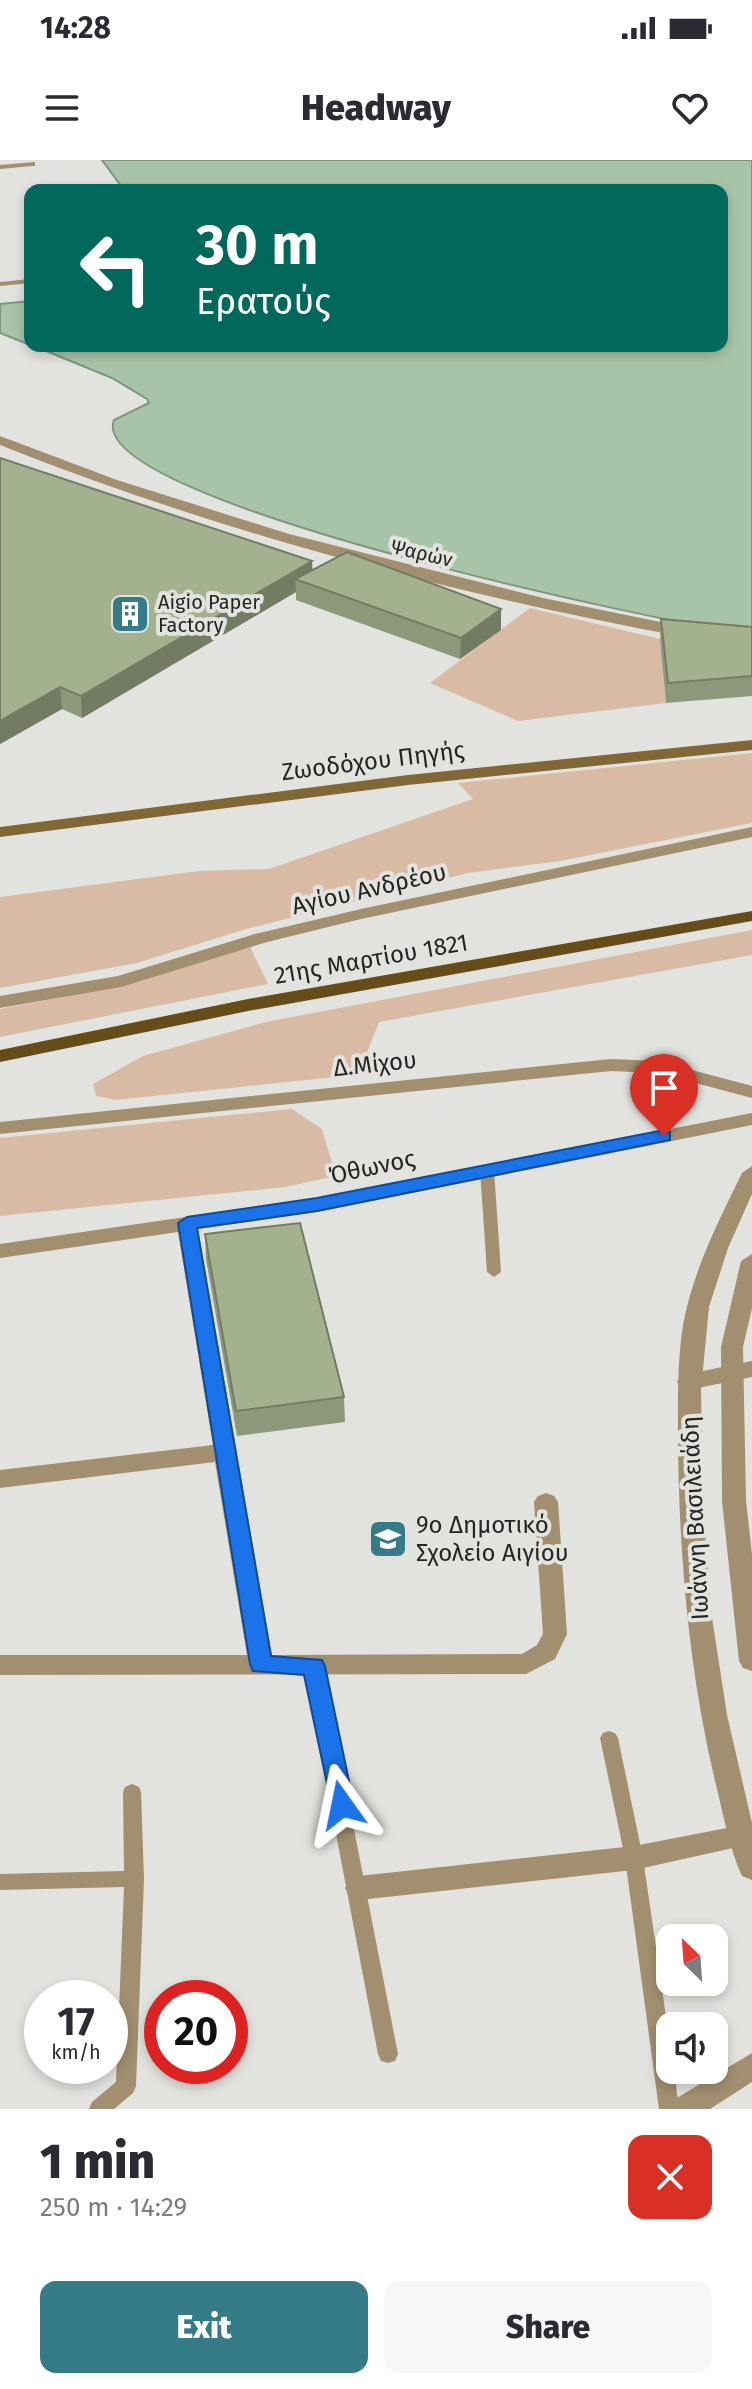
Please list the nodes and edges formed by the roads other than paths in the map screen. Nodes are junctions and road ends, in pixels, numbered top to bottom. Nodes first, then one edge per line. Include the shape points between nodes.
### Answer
1 (32, 164) dead end
2 (0, 167) edge
3 (24, 282) edge
4 (0, 284) edge
5 (0, 440) edge
6 (700, 635) edge
7 (752, 745) edge
8 (0, 832) edge
9 (752, 832) edge
10 (752, 916) edge
11 (0, 1002) edge
12 (0, 1056) edge
13 (752, 1092) edge
14 (752, 1119) edge
15 (0, 1128) edge
16 (487, 1170) junction
17 (752, 1173) edge
18 (187, 1223) junction
19 (0, 1251) edge
20 (752, 1261) edge
21 (494, 1272) dead end
22 (743, 1372) edge
23 (688, 1382) junction
24 (225, 1452) junction
25 (0, 1479) edge
26 (546, 1502) dead end
27 (752, 1661) edge
28 (261, 1664) junction
29 (0, 1665) edge
30 (313, 1666) junction
31 (609, 1738) dead end
32 (132, 1792) dead end
33 (742, 1836) junction
34 (634, 1858) junction
35 (752, 1868) edge
36 (134, 1879) junction
37 (0, 1882) edge
38 (359, 1888) junction
39 (388, 2054) dead end
40 (752, 2066) edge
41 (99, 2109) edge
42 (669, 2109) edge
43 (685, 2109) edge

1 - 2 lane
3 - 4 lane
5 - 6 street, Ψαρών via 189,510 293,541
7 - 8 main road, Ζωοδόχου Πηγής via 408,780
9 - 11 street, Αγίου Ανδρέου via 361,914 121,981
10 - 12 main road, 21ης Μαρτίου 1821 via 235,1008
13 - 15 street, Δ.Μίχου via 658,1067 611,1065
14 - 16 street, Όθωνος
16 - 18 street, Όθωνος via 317,1205
16 - 21 lane
17 - 23 street, Ιωάννη Βασιλειάδη via 703,1291
18 - 19 street, Όθωνος
18 - 24 street
20 - 22 street, Ιωάννη Βασιλειάδη via 732,1347
22 - 23 street
22 - 27 street, Ιωάννη Βασιλειάδη via 734,1501
23 - 33 street, Ιωάννη Βασιλειάδη via 691,1538 703,1662
24 - 25 street
24 - 28 street
26 - 30 street via 555,1634 546,1652 526,1664 493,1666
28 - 29 street
28 - 30 street
30 - 38 lane
31 - 34 lane
32 - 36 lane
33 - 34 street
33 - 35 street, Ιωάννη Βασιλειάδη
34 - 38 street
34 - 42 lane
36 - 37 lane
36 - 41 lane via 126,2086
38 - 39 lane
40 - 43 street

